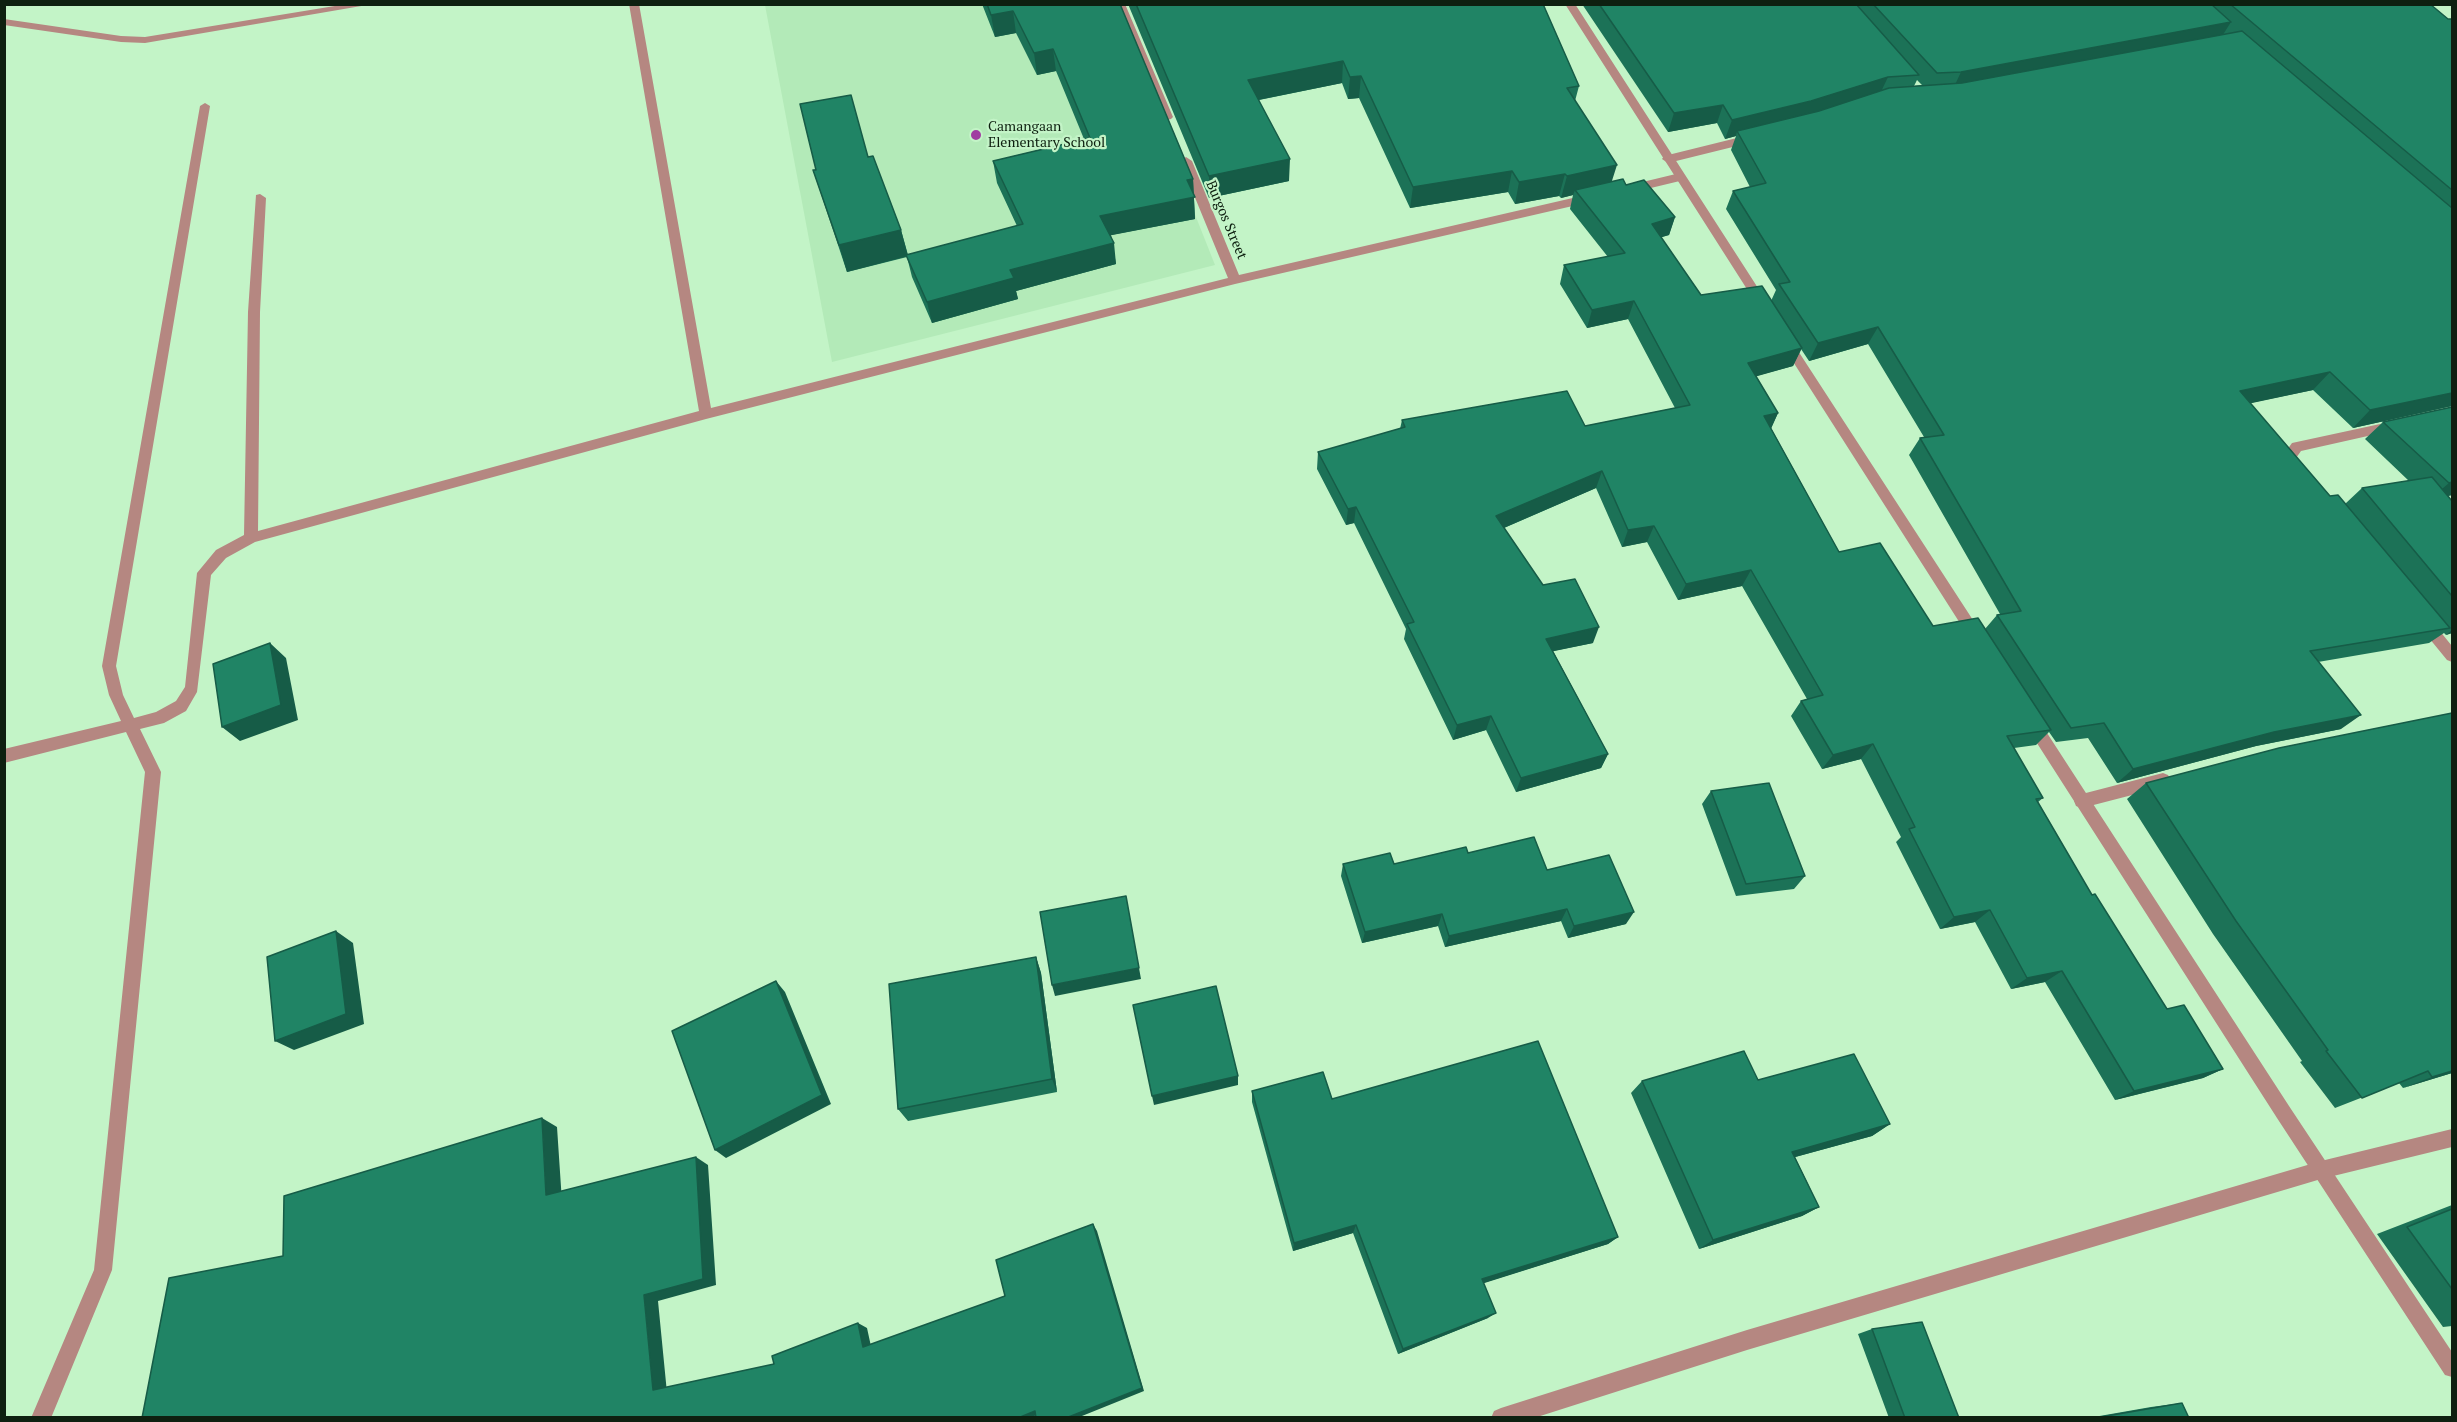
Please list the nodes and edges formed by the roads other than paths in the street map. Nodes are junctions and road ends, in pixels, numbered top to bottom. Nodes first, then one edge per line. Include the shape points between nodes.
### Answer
1 (368, 4) edge
2 (634, 4) edge
3 (1120, 4) edge
4 (1570, 4) edge
5 (4, 22) edge
6 (206, 106) dead end
7 (1171, 126) edge
8 (1761, 136) edge
9 (1180, 148) edge
10 (1668, 159) junction
11 (1680, 177) junction
12 (1622, 191) edge
13 (1599, 196) edge
14 (260, 198) dead end
15 (1235, 280) junction
16 (706, 414) junction
17 (2406, 423) edge
18 (2307, 482) edge
19 (251, 538) junction
20 (2414, 610) edge
21 (1985, 650) edge
22 (2452, 656) edge
23 (2024, 710) edge
24 (131, 725) junction
25 (4, 756) edge
26 (2180, 775) edge
27 (2082, 801) junction
28 (2452, 1138) edge
29 (2321, 1170) junction
30 (2452, 1368) edge
31 (41, 1418) edge
32 (1502, 1418) edge

1 - 5 street via 144,39
2 - 16 street
3 - 7 street
4 - 10 street
6 - 24 street via 109,666 116,695
8 - 10 street
9 - 15 street, Burgos Street
10 - 11 street
11 - 12 street
11 - 21 street
13 - 15 street
14 - 19 street
15 - 16 street
16 - 19 street
17 - 18 street via 2297,447 2289,457
19 - 24 street via 221,554 204,573 189,695 159,718
20 - 22 street
23 - 27 street
24 - 25 street
24 - 31 street via 153,772 103,1270
26 - 27 street
27 - 29 street
28 - 29 street
29 - 30 street
29 - 32 street via 1759,1336

